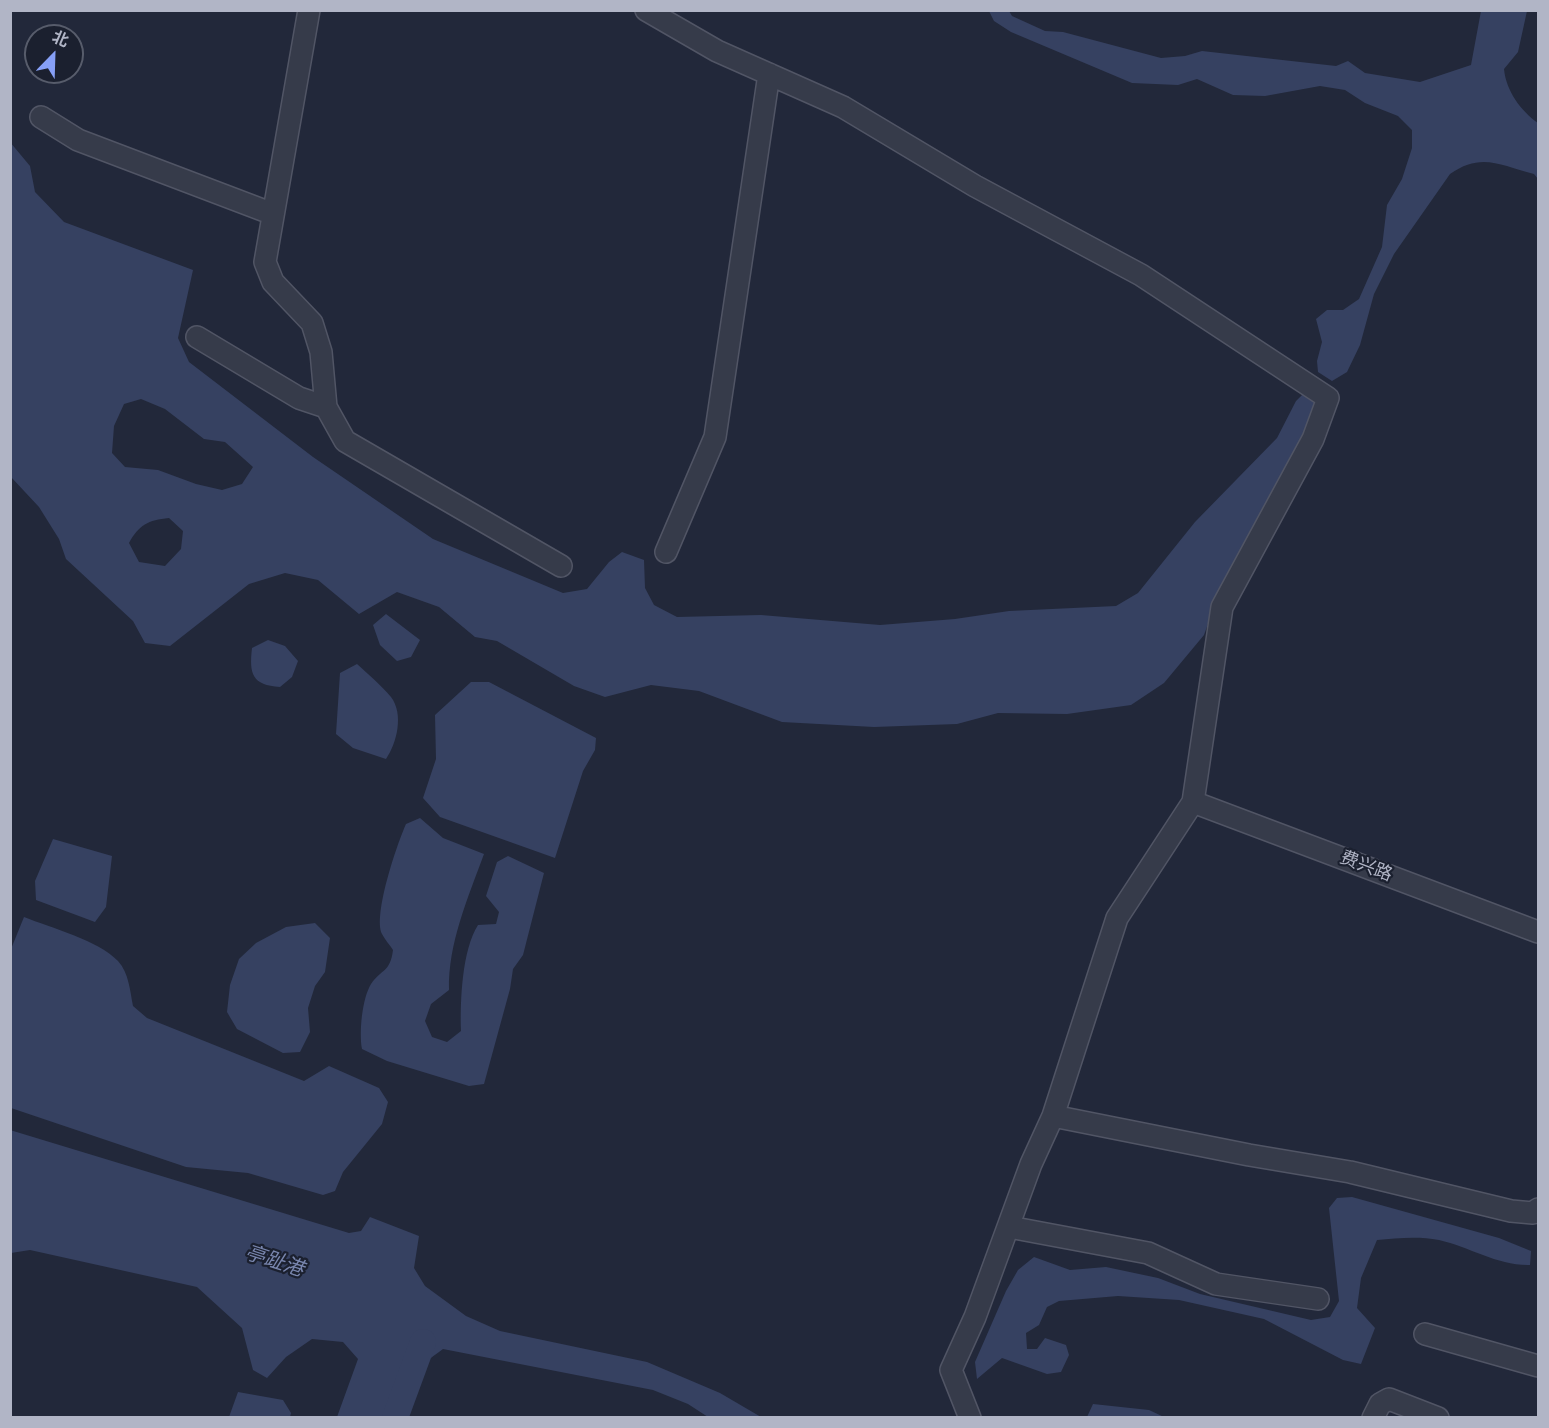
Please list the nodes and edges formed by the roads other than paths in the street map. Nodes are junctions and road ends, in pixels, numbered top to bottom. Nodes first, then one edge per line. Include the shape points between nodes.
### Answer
1 (309, 10) edge
2 (646, 10) edge
3 (770, 74) junction
4 (41, 117) dead end
5 (273, 214) junction
6 (197, 337) dead end
7 (326, 407) junction
8 (666, 552) dead end
9 (561, 566) dead end
10 (1193, 802) junction
11 (1539, 932) edge
12 (1053, 1116) junction
13 (1539, 1209) edge
14 (1010, 1227) junction
15 (1318, 1299) dead end
16 (1425, 1334) dead end
17 (1539, 1366) edge
18 (970, 1418) edge
19 (1372, 1418) edge
20 (1438, 1418) edge

1 - 5 street
2 - 3 street via 717,51
3 - 8 street via 715,437
3 - 10 street via 843,107 975,186 1141,275 1328,398 1313,439 1222,607
4 - 5 street via 78,140
5 - 7 street via 265,262 273,282 312,323 321,352
6 - 7 street via 299,398
7 - 9 street via 345,441
10 - 11 street, 费兴路
10 - 12 street via 1117,918
12 - 13 street via 1350,1172 1511,1211 1533,1213
12 - 14 street via 1031,1164
14 - 15 street via 1148,1253 1216,1284
14 - 18 street via 951,1370
16 - 17 street
19 - 20 street via 1380,1404 1389,1399

